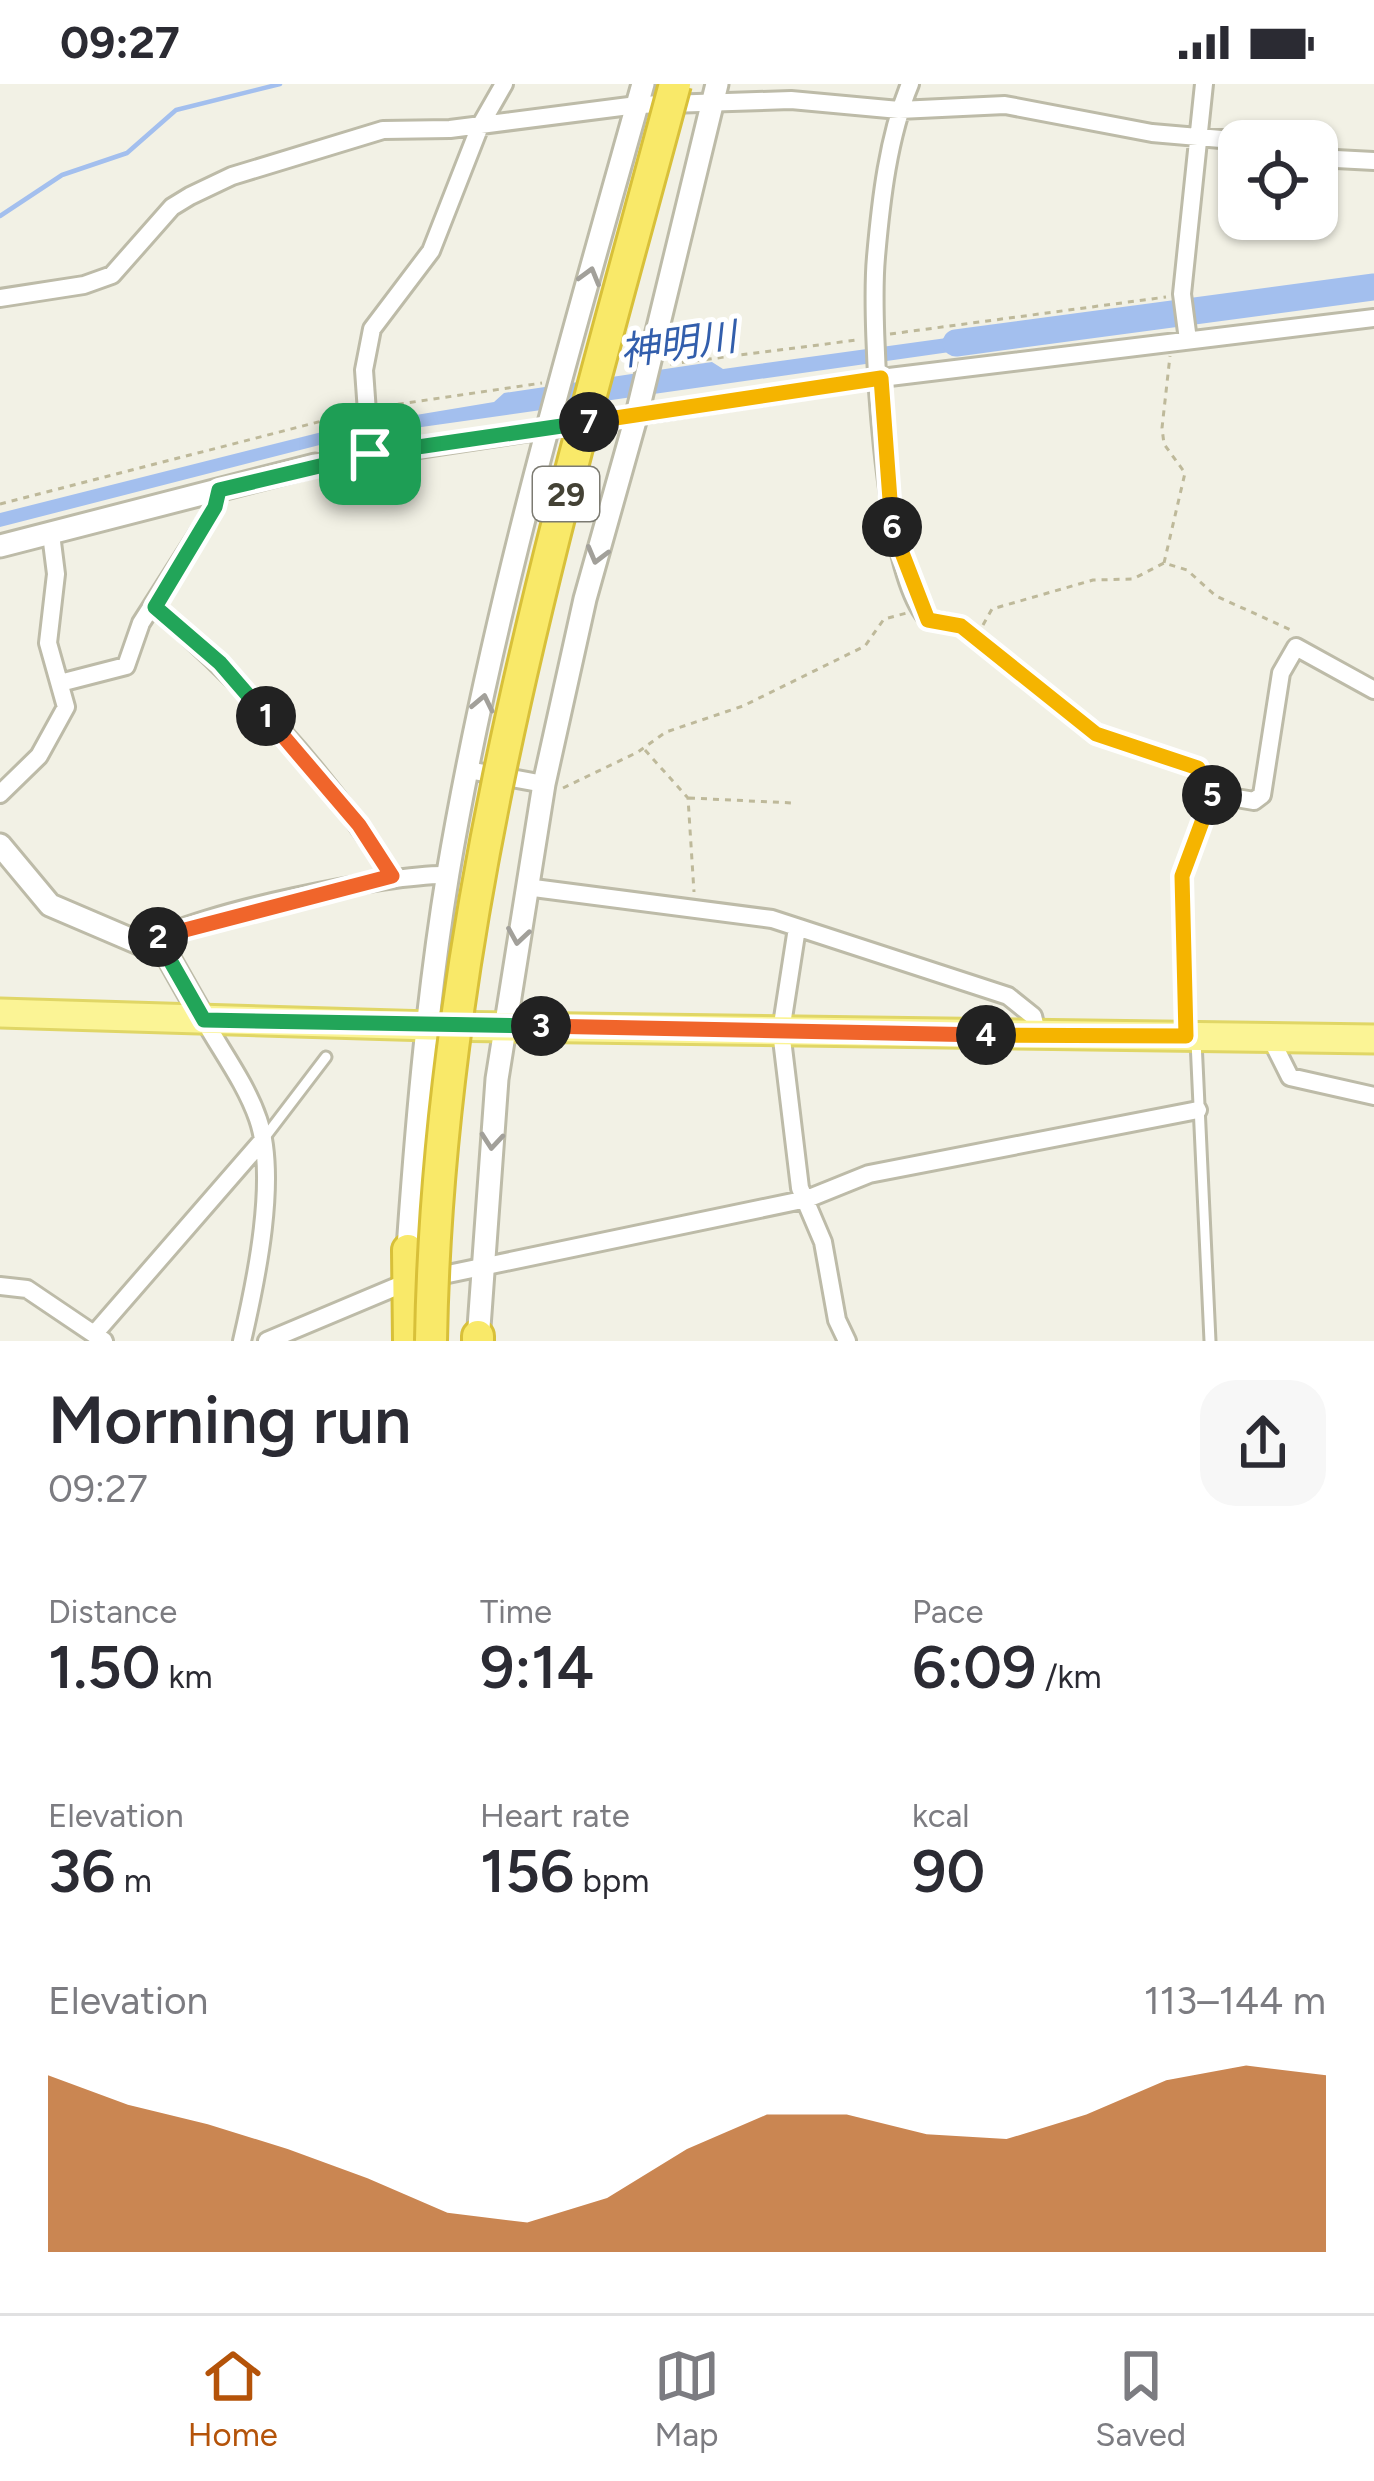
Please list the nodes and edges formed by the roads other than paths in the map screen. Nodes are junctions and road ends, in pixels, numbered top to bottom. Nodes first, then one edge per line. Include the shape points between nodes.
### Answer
1 (504, 84) edge
2 (675, 84) edge
3 (910, 84) edge
4 (1204, 84) edge
5 (715, 92) edge
6 (640, 95) edge
7 (899, 110) junction
8 (480, 126) junction
9 (1197, 136) junction
10 (1218, 138) edge
11 (1338, 159) edge
12 (1374, 161) edge
13 (0, 298) edge
14 (1374, 317) edge
15 (1182, 337) junction
16 (881, 375) junction
17 (639, 408) junction
18 (550, 423) junction
19 (370, 450) junction
20 (315, 466) joint
21 (219, 490) junction
22 (51, 533) junction
23 (0, 546) edge
24 (155, 607) junction
25 (60, 683) junction
26 (1374, 690) edge
27 (468, 770) junction
28 (544, 784) junction
29 (0, 794) edge
30 (1213, 794) junction
31 (0, 844) edge
32 (448, 875) junction
33 (392, 876) junction
34 (526, 887) junction
35 (472, 908) junction
36 (797, 928) junction
37 (148, 943) junction
38 (0, 1012) edge
39 (204, 1020) junction
40 (507, 1025) junction
41 (430, 1026) junction
42 (781, 1031) junction
43 (1038, 1036) junction
44 (1191, 1036) junction
45 (1270, 1037) junction
46 (1374, 1039) edge
47 (326, 1057) dead end
48 (1374, 1096) edge
49 (1198, 1110) junction
50 (262, 1141) junction
51 (807, 1199) junction
52 (408, 1250) joint
53 (482, 1266) junction
54 (407, 1283) junction
55 (0, 1286) edge
56 (100, 1337) edge
57 (471, 1340) edge
58 (242, 1341) edge
59 (267, 1341) edge
60 (405, 1341) edge
61 (431, 1341) edge
62 (847, 1341) edge
63 (1210, 1341) edge

1 - 8 street
2 - 35 highway, 29, bridge via 530,628
3 - 7 street
4 - 9 street
5 - 6 street
5 - 7 street
5 - 17 street
6 - 8 street
18 -> 6 street
7 - 9 street via 1005,105
7 - 16 street via 876,254
8 - 13 street via 382,130 232,176 172,207 112,275
8 - 19 street via 431,251 372,328 364,370
9 - 10 street
9 - 15 street
11 - 12 street
14 - 15 street
15 - 16 street
16 - 17 street
16 - 30 street via 893,533 920,610 928,620 961,626 1072,719 1128,748 1198,768
17 - 18 street
17 -> 28 street
18 - 19 street
27 -> 18 street
19 - 20 street
20 - 21 street
21 - 22 street
21 - 24 street
22 - 23 street
22 - 25 street via 49,643
24 - 25 street via 125,666
24 - 33 street via 220,663 359,825
25 - 29 street via 66,707 58,727
26 - 30 street via 1296,647 1281,673 1262,795 1254,801
27 - 28 street
27 - 32 street
28 - 34 street
30 - 44 street via 1182,876
31 - 37 street via 50,905
32 - 33 street
32 - 41 street
33 - 37 street
34 - 36 street
34 -> 40 street
35 - 57 highway, 29, bridge
35 - 61 highway, 29, bridge via 441,1138
36 - 42 street
36 - 43 street via 1008,996 1033,1016
37 - 39 street via 167,955
38 - 39 main road
39 - 41 main road
39 - 50 street via 253,1107
40 - 41 main road
40 - 42 main road
40 -> 53 street
41 - 52 street
42 - 43 main road
42 - 51 street
43 - 44 main road
44 - 45 main road
44 - 49 lane
45 - 46 main road
45 - 48 street via 1290,1077
47 - 50 lane
49 - 51 street via 869,1174
49 - 63 lane
50 - 56 street
50 - 58 street via 256,1280
51 - 53 street
51 - 62 street
52 - 54 highway
53 - 54 street
53 - 57 street
54 - 59 street
54 - 60 highway
55 - 56 street via 27,1288

